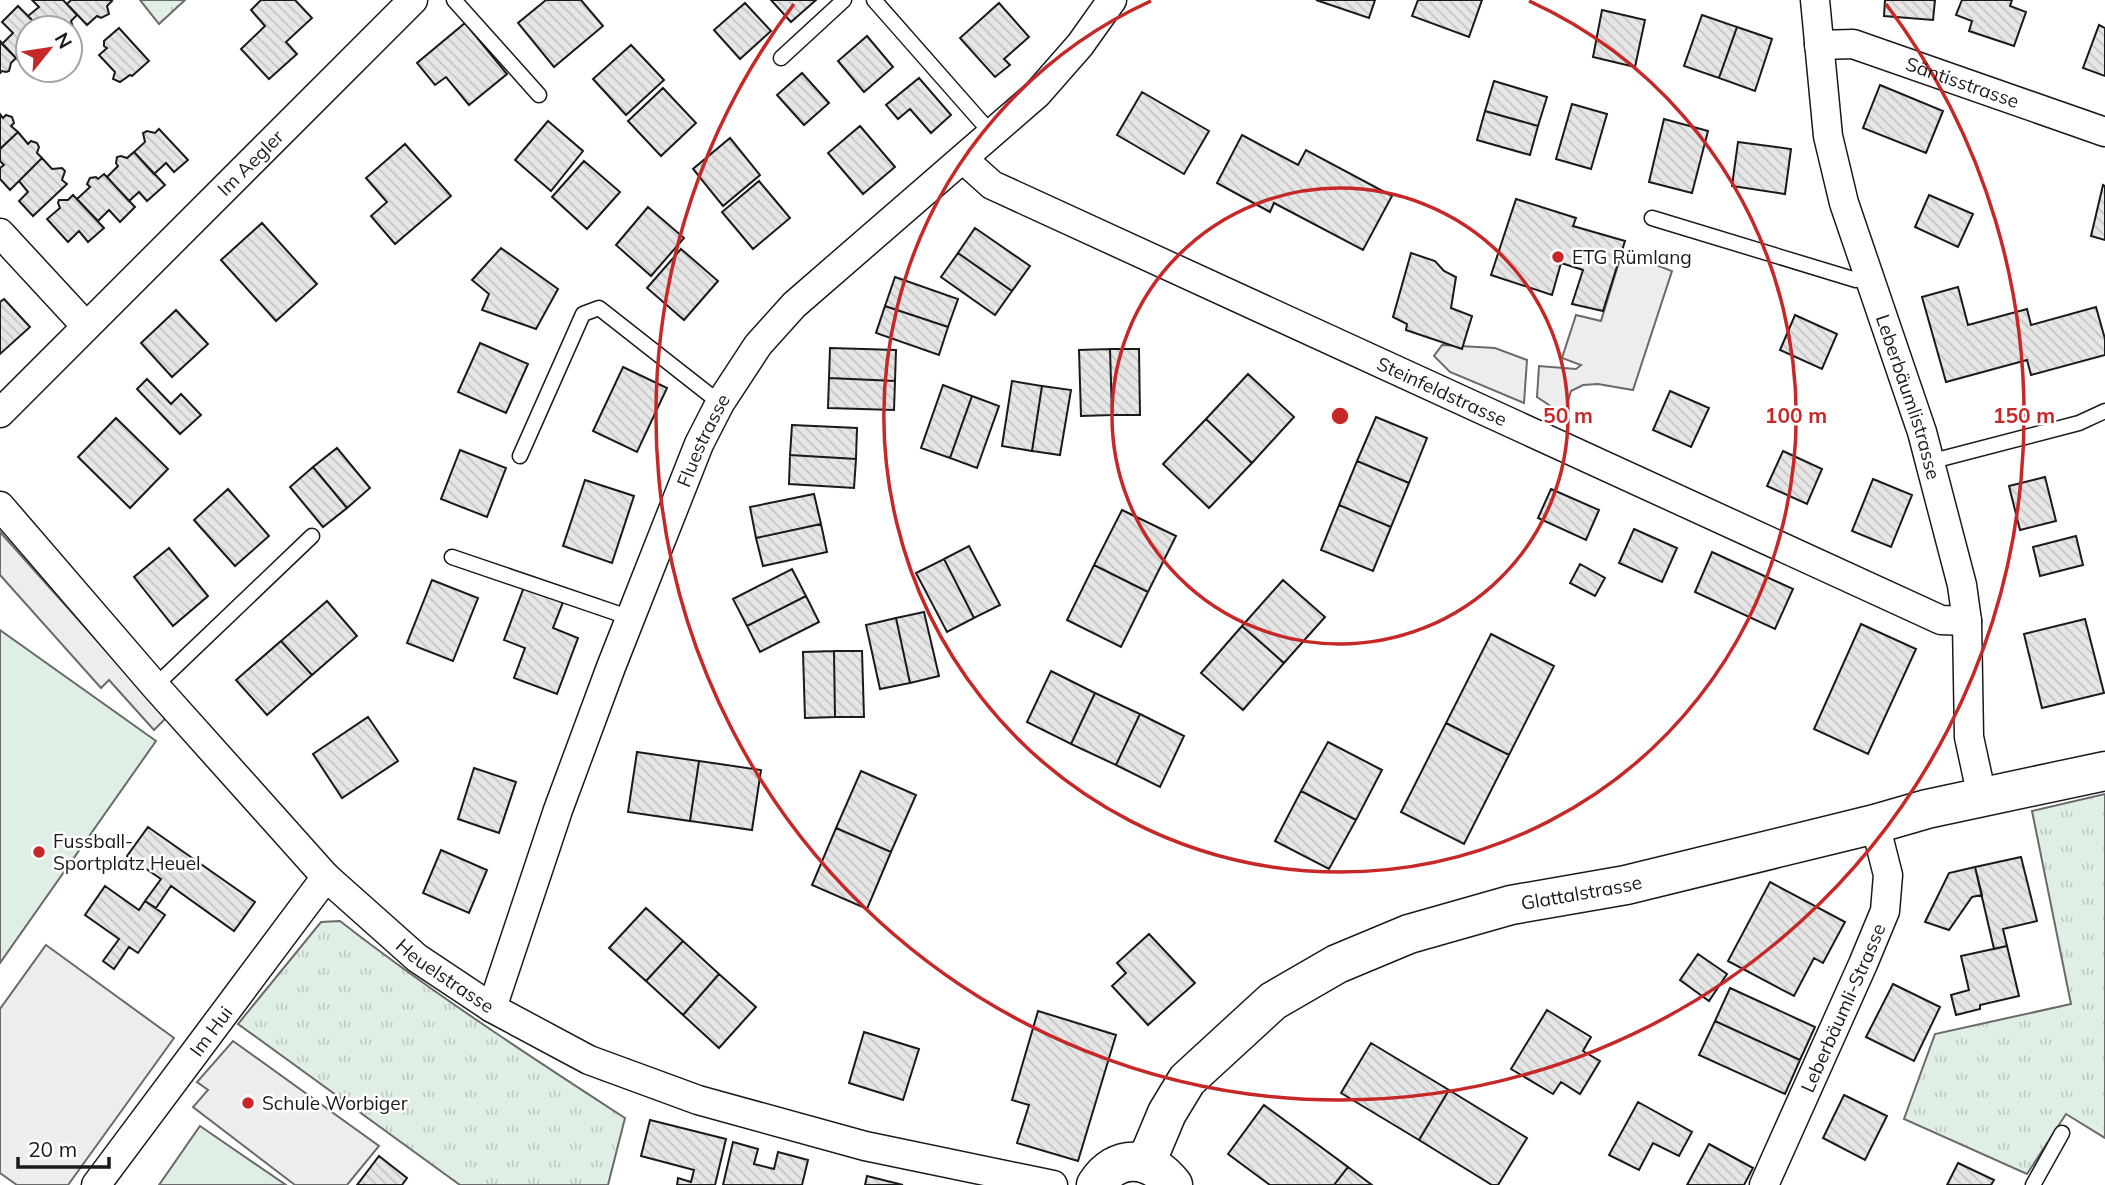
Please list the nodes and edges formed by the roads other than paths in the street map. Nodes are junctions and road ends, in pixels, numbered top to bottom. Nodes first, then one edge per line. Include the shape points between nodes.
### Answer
1 (413, 0) edge
2 (454, 0) edge
3 (844, 0) edge
4 (874, 0) edge
5 (1112, 0) edge
6 (1810, 1) edge
7 (1819, 45) junction
8 (781, 58) dead end
9 (539, 95) dead end
10 (2105, 132) edge
11 (992, 134) junction
12 (962, 159) junction
13 (1652, 218) dead end
14 (0, 233) edge
15 (1869, 279) junction
16 (86, 326) junction
17 (720, 404) junction
18 (2105, 411) edge
19 (0, 413) edge
20 (520, 456) dead end
21 (1929, 462) junction
22 (0, 506) edge
23 (312, 536) dead end
24 (452, 557) dead end
25 (631, 618) junction
26 (1967, 621) junction
27 (155, 686) junction
28 (2105, 771) edge
29 (1982, 797) junction
30 (1875, 824) junction
31 (326, 877) junction
32 (492, 1008) junction
33 (2063, 1133) dead end
34 (1159, 1174) edge
35 (96, 1185) edge
36 (1053, 1185) edge
37 (1096, 1185) edge
38 (1764, 1185) edge
39 (2033, 1185) edge

1 - 16 street, Im Aegler
2 - 9 lane
3 - 8 lane
4 - 11 lane
5 - 11 street, Fluestrasse via 1037,94
6 - 7 street, Leberbäumlistrasse
7 - 10 street, Säntisstrasse via 1853,44
7 - 15 street, Leberbäumlistrasse via 1828,136
11 - 12 street, Fluestrasse
12 - 17 street, Fluestrasse via 794,305 758,345
12 - 26 street, Steinfeldstrasse via 992,185 1941,620
13 - 15 lane via 1856,280
14 - 16 street
15 - 21 street, Leberbäumlistrasse
16 - 19 street, Im Aegler
17 - 20 lane via 599,308 583,314
17 - 25 street, Fluestrasse via 699,444
18 - 21 lane via 2079,423
21 - 26 street, Leberbäumlistrasse via 1962,584
22 - 27 street, Heuelstrasse
23 - 27 lane
24 - 25 lane
25 - 32 street, Fluestrasse via 558,810
26 - 29 street, Leberbäumlistrasse via 1969,737
27 - 31 street, Heuelstrasse
28 - 29 street, Glattalstrasse
29 - 30 street, Glattalstrasse
30 - 34 street, Glattalstrasse via 1626,885 1511,905 1409,934 1337,964 1273,1001 1187,1080 1167,1113
30 - 38 street, Leberbäumli-Strasse via 1888,875 1885,911
31 - 32 street, Heuelstrasse via 416,958
31 - 35 street, Im Hui
32 - 36 street, Heuelstrasse via 589,1060 698,1100 865,1146
33 - 39 lane
34 - 37 street via 1134,1161 1112,1167

